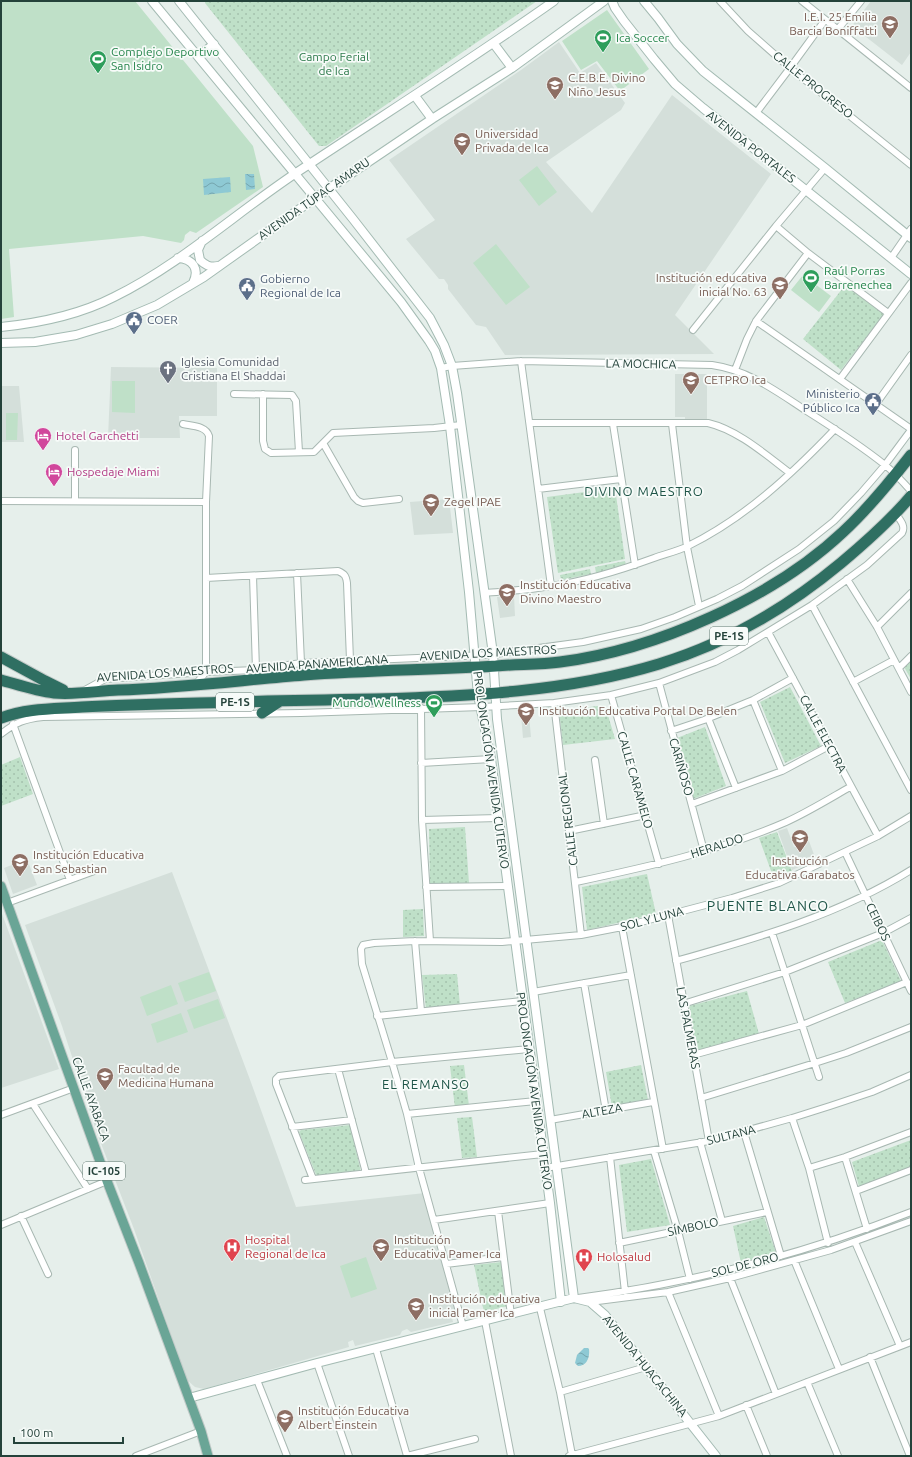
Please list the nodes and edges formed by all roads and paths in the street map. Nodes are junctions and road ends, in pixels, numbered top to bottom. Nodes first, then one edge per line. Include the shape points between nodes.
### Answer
1 (152, 1) edge
2 (179, 1) edge
3 (554, 1) edge
4 (604, 1) edge
5 (612, 1) edge
6 (644, 1) edge
7 (720, 1) edge
8 (802, 1) edge
9 (861, 1) edge
10 (825, 20) junction
11 (838, 29) junction
12 (214, 44) junction
13 (494, 44) junction
14 (199, 56) junction
15 (512, 68) junction
16 (790, 68) junction
17 (911, 88) edge
18 (415, 96) junction
19 (756, 113) junction
20 (432, 119) junction
21 (309, 164) junction
22 (911, 164) edge
23 (825, 168) junction
24 (295, 174) junction
25 (329, 189) junction
26 (805, 190) junction
27 (315, 198) junction
28 (776, 226) junction
29 (910, 234) edge
30 (203, 240) junction
31 (808, 253) junction
32 (178, 258) junction
33 (891, 258) junction
34 (218, 266) junction
35 (911, 274) edge
36 (193, 283) junction
37 (911, 283) edge
38 (888, 313) junction
39 (430, 318) junction
40 (756, 321) junction
41 (418, 326) junction
42 (1, 327) edge
43 (694, 330) dead end
44 (1, 343) edge
45 (911, 355) edge
46 (521, 361) junction
47 (452, 366) junction
48 (441, 368) junction
49 (735, 370) junction
50 (840, 379) junction
51 (234, 394) dead end
52 (263, 394) junction
53 (876, 404) junction
54 (530, 423) junction
55 (184, 424) dead end
56 (613, 424) junction
57 (672, 424) junction
58 (461, 425) junction
59 (450, 426) junction
60 (835, 429) junction
61 (911, 430) edge
62 (323, 443) junction
63 (75, 450) dead end
64 (299, 452) junction
65 (911, 455) edge
66 (885, 465) junction
67 (790, 473) junction
68 (895, 475) junction
69 (621, 479) junction
70 (538, 489) junction
71 (911, 491) edge
72 (911, 496) edge
73 (399, 499) dead end
74 (75, 500) junction
75 (1, 501) edge
76 (206, 502) junction
77 (896, 514) junction
78 (687, 547) junction
79 (635, 565) junction
80 (297, 573) junction
81 (253, 576) junction
82 (206, 578) junction
83 (847, 579) junction
84 (483, 583) junction
85 (551, 586) junction
86 (468, 588) junction
87 (485, 593) junction
88 (911, 593) edge
89 (812, 605) junction
90 (699, 606) junction
91 (877, 627) junction
92 (768, 632) junction
93 (493, 654) junction
94 (476, 656) junction
95 (911, 656) edge
96 (1, 657) edge
97 (350, 660) junction
98 (894, 660) junction
99 (301, 663) junction
100 (494, 666) junction
101 (476, 667) junction
102 (899, 668) junction
103 (256, 670) junction
104 (206, 672) junction
105 (793, 678) junction
106 (1, 680) edge
107 (853, 682) junction
108 (660, 683) junction
109 (194, 686) junction
110 (911, 692) edge
111 (80, 693) junction
112 (496, 693) junction
113 (478, 695) junction
114 (611, 695) junction
115 (753, 700) junction
116 (280, 701) junction
117 (554, 703) junction
118 (496, 706) junction
119 (482, 707) junction
120 (421, 708) junction
121 (76, 712) junction
122 (262, 713) junction
123 (1, 718) edge
124 (708, 718) junction
125 (13, 724) junction
126 (671, 730) junction
127 (1, 734) edge
128 (830, 746) junction
129 (491, 759) junction
130 (595, 760) dead end
131 (421, 763) junction
132 (782, 771) junction
133 (850, 787) junction
134 (736, 788) junction
135 (911, 790) edge
136 (692, 804) junction
137 (646, 815) junction
138 (911, 816) edge
139 (498, 818) junction
140 (422, 820) junction
141 (604, 824) junction
142 (569, 831) junction
143 (878, 836) junction
144 (704, 852) junction
145 (845, 852) junction
146 (660, 864) junction
147 (97, 870) dead end
148 (911, 870) edge
149 (70, 880) junction
150 (576, 882) junction
151 (1, 886) edge
152 (507, 886) junction
153 (426, 887) junction
154 (865, 895) junction
155 (7, 904) junction
156 (668, 915) junction
157 (911, 918) edge
158 (622, 927) junction
159 (772, 933) junction
160 (883, 933) junction
161 (581, 935) junction
162 (526, 939) junction
163 (415, 941) junction
164 (430, 941) junction
165 (514, 941) junction
166 (676, 961) junction
167 (785, 972) junction
168 (631, 975) junction
169 (907, 982) junction
170 (584, 983) junction
171 (533, 992) junction
172 (911, 992) edge
173 (522, 1001) junction
174 (683, 1004) junction
175 (421, 1011) junction
176 (377, 1016) junction
177 (802, 1025) junction
178 (911, 1027) edge
179 (529, 1049) junction
180 (694, 1055) junction
181 (392, 1062) junction
182 (815, 1063) junction
183 (338, 1069) junction
184 (911, 1075) edge
185 (819, 1077) dead end
186 (74, 1088) junction
187 (701, 1098) junction
188 (536, 1101) junction
189 (654, 1102) junction
190 (33, 1104) junction
191 (606, 1111) junction
192 (407, 1114) junction
193 (1, 1115) edge
194 (792, 1118) junction
195 (352, 1120) junction
196 (550, 1120) junction
197 (292, 1127) junction
198 (744, 1132) junction
199 (911, 1132) edge
200 (710, 1141) junction
201 (700, 1142) junction
202 (663, 1149) junction
203 (654, 1151) junction
204 (543, 1154) junction
205 (610, 1157) junction
206 (845, 1157) junction
207 (556, 1166) junction
208 (419, 1168) junction
209 (545, 1168) junction
210 (808, 1168) junction
211 (911, 1170) edge
212 (366, 1173) junction
213 (313, 1179) junction
214 (305, 1180) dead end
215 (108, 1181) junction
216 (88, 1189) junction
217 (856, 1191) junction
218 (550, 1203) junction
219 (498, 1211) junction
220 (767, 1212) junction
221 (911, 1212) edge
222 (21, 1216) junction
223 (434, 1220) junction
224 (722, 1221) junction
225 (911, 1221) edge
226 (1, 1225) edge
227 (867, 1229) junction
228 (678, 1231) junction
229 (855, 1242) junction
230 (619, 1243) junction
231 (828, 1243) junction
232 (781, 1256) junction
233 (503, 1257) junction
234 (794, 1260) junction
235 (446, 1264) junction
236 (48, 1274) dead end
237 (730, 1278) junction
238 (690, 1279) junction
239 (625, 1292) junction
240 (668, 1292) junction
241 (574, 1298) junction
242 (561, 1302) junction
243 (590, 1302) junction
244 (540, 1308) junction
245 (511, 1315) junction
246 (485, 1321) junction
247 (463, 1326) junction
248 (911, 1342) edge
249 (900, 1346) junction
250 (376, 1348) junction
251 (870, 1358) junction
252 (317, 1363) junction
253 (646, 1367) junction
254 (839, 1370) junction
255 (257, 1380) junction
256 (807, 1382) junction
257 (560, 1392) junction
258 (776, 1394) junction
259 (189, 1398) junction
260 (746, 1405) junction
261 (719, 1416) junction
262 (691, 1424) junction
263 (201, 1431) junction
264 (474, 1439) dead end
265 (136, 1456) edge
266 (208, 1456) edge
267 (287, 1456) edge
268 (349, 1456) edge
269 (407, 1456) edge
270 (511, 1456) edge
271 (570, 1456) edge
272 (716, 1456) edge
273 (767, 1456) edge
274 (838, 1456) edge
275 (910, 1456) edge

1 - 14 street, PROLONGACIÓN AVENIDA CUTERVO
2 - 12 street, PROLONGACIÓN AVENIDA CUTERVO
3 - 13 street
4 - 15 street, AVENIDA TÚPAC AMARU
5 - 26 street, AVENIDA PORTALES via 632,32 675,84
6 - 19 street via 689,58
7 - 16 street, CALLE PROGRESO via 748,31
8 - 10 street
9 - 11 street
10 - 11 street
10 - 16 street
11 - 17 street
12 - 14 street
12 - 21 street, PROLONGACIÓN AVENIDA CUTERVO
13 - 15 street
13 - 18 street
14 - 24 street, PROLONGACIÓN AVENIDA CUTERVO
15 - 20 street, AVENIDA TÚPAC AMARU
16 - 19 street
16 - 22 street, CALLE PROGRESO
18 - 20 street
18 - 21 street
19 - 23 street
20 - 25 street, AVENIDA TÚPAC AMARU
21 - 24 street
21 - 25 street, PROLONGACIÓN AVENIDA CUTERVO
23 - 26 street
23 - 29 street
24 - 27 street, PROLONGACIÓN AVENIDA CUTERVO
24 - 30 street
25 - 27 street, AVENIDA TÚPAC AMARU
25 - 39 street, PROLONGACIÓN AVENIDA CUTERVO
26 - 28 street
26 - 33 street, AVENIDA PORTALES
27 - 34 street, AVENIDA TÚPAC AMARU
27 - 41 street, PROLONGACIÓN AVENIDA CUTERVO
28 - 31 street
28 - 43 street
29 - 33 street
30 - 32 street
30 - 34 street via 198,250 200,260 208,266
31 - 38 street
31 - 40 street
32 - 36 street via 185,258 193,265 196,277
32 - 42 street via 97,305 38,322
33 - 35 street, AVENIDA PORTALES
34 - 36 street, AVENIDA TÚPAC AMARU
36 - 44 street, AVENIDA TÚPAC AMARU via 157,305 96,330 59,339
37 - 38 street
38 - 50 street
39 - 41 street
39 - 47 street, PROLONGACIÓN AVENIDA CUTERVO
40 - 49 street
40 - 50 street
41 - 48 street, PROLONGACIÓN AVENIDA CUTERVO via 435,351
45 - 53 street
46 - 47 street, LA MOCHICA
46 - 49 street, LA MOCHICA via 712,365
46 - 54 street
47 - 48 street, LA MOCHICA
47 - 58 street, PROLONGACIÓN AVENIDA CUTERVO
48 - 59 street, PROLONGACIÓN AVENIDA CUTERVO
49 - 60 street, LA MOCHICA via 768,386
50 - 53 street
51 - 52 street
52 - 64 street via 292,395 296,401
52 - 64 street via 265,449 271,453
53 - 61 street
54 - 56 street
54 - 70 street
55 - 76 street via 208,432
56 - 57 street
56 - 69 street
57 - 67 street via 699,423 722,427 736,434
57 - 78 street
58 - 59 street
58 - 84 street, PROLONGACIÓN AVENIDA CUTERVO
59 - 62 street via 333,433
59 - 86 street, PROLONGACIÓN AVENIDA CUTERVO
60 - 66 street, LA MOCHICA
60 - 67 street
61 - 66 street, AVENIDA PANAMERICANA
62 - 64 street via 314,452
62 - 73 street via 358,501 363,503
63 - 74 street
65 - 68 highway, AVENIDA LOS MAESTROS / PE-1S
66 - 68 street, LA MOCHICA
66 - 90 street, AVENIDA PANAMERICANA via 834,521 804,546 742,586
67 - 78 street via 753,506
68 - 71 street, LA MOCHICA
68 - 100 highway, AVENIDA LOS MAESTROS / PE-1S via 842,533 810,560 726,610 682,630 596,656 558,662
69 - 70 street
69 - 79 street
70 - 85 street
72 - 77 highway, PE-1S
74 - 75 street
74 - 76 street
76 - 82 street
77 - 83 street via 904,525 904,530 867,565
77 - 112 highway, PE-1S via 808,588 759,620 724,638 661,664 607,678 550,688
78 - 79 street
78 - 90 street
79 - 85 street
80 - 81 street
80 - 97 street via 338,571 346,576
80 - 99 street
81 - 82 street
81 - 103 street
82 - 104 street
83 - 89 street
83 - 91 street
84 - 86 street via 474,580
84 - 87 street, PROLONGACIÓN AVENIDA CUTERVO
85 - 87 street
86 - 87 street via 472,594
86 - 94 street, PROLONGACIÓN AVENIDA CUTERVO
87 - 93 street, PROLONGACIÓN AVENIDA CUTERVO
88 - 91 street
89 - 92 street
89 - 107 street
90 - 93 street, AVENIDA PANAMERICANA via 641,629 604,638
91 - 98 street
92 - 105 street, CALLE ELECTRA
92 - 108 street via 715,662
93 - 94 street, AVENIDA PANAMERICANA
93 - 100 street, PROLONGACIÓN AVENIDA CUTERVO
94 - 97 street, AVENIDA PANAMERICANA
94 - 101 street, PROLONGACIÓN AVENIDA CUTERVO
95 - 102 street
96 - 111 highway via 55,687
97 - 99 street, AVENIDA PANAMERICANA
98 - 102 street
98 - 107 street
99 - 103 street, AVENIDA PANAMERICANA
100 - 101 highway, AVENIDA LOS MAESTROS / PE-1S
100 - 112 street, PROLONGACIÓN AVENIDA CUTERVO
101 - 109 highway, AVENIDA LOS MAESTROS / PE-1S via 316,674
101 - 113 street, PROLONGACIÓN AVENIDA CUTERVO
102 - 110 street
103 - 104 street, AVENIDA PANAMERICANA
104 - 109 street
104 - 111 street, AVENIDA PANAMERICANA via 105,679
105 - 115 street
105 - 128 street, CALLE ELECTRA
106 - 111 highway, AVENIDA LOS MAESTROS / PE-1S via 55,693
107 - 135 street
108 - 114 street
108 - 126 street, CARIÑOSO
109 - 111 highway, AVENIDA LOS MAESTROS / PE-1S
112 - 113 highway, PE-1S
112 - 118 street, PROLONGACIÓN AVENIDA CUTERVO
113 - 116 highway, PE-1S
113 - 119 street, PROLONGACIÓN AVENIDA CUTERVO
114 - 117 street
114 - 137 street, CALLE CARAMELO
115 - 124 street
115 - 132 street
116 - 121 highway, PE-1S
116 - 122 highway
117 - 118 street
117 - 142 street, CALLE REGIONAL
118 - 119 street
118 - 162 street, PROLONGACIÓN AVENIDA CUTERVO
119 - 120 street
119 - 129 street, PROLONGACIÓN AVENIDA CUTERVO
120 - 122 street
120 - 131 street
121 - 122 street via 104,717
121 - 123 highway, PE-1S via 32,710
121 - 125 street via 33,718
124 - 126 street
124 - 134 street
125 - 127 street
125 - 149 street
126 - 136 street, CARIÑOSO
128 - 132 street
128 - 133 street, CALLE ELECTRA
129 - 131 street
129 - 139 street, PROLONGACIÓN AVENIDA CUTERVO
130 - 141 street
131 - 140 street
132 - 134 street
133 - 143 street, CALLE ELECTRA
133 - 144 street, HERALDO via 788,821
134 - 136 street
136 - 144 street, CARIÑOSO
137 - 141 street
137 - 146 street, CALLE CARAMELO
138 - 143 street, SOL Y LUNA
139 - 140 street
139 - 152 street, PROLONGACIÓN AVENIDA CUTERVO
140 - 153 street
141 - 142 street
142 - 150 street, CALLE REGIONAL
143 - 145 street, SOL Y LUNA
144 - 146 street, HERALDO
145 - 154 street, CEIBOS
145 - 156 street, SOL Y LUNA via 779,883
146 - 150 street, HERALDO
147 - 149 street
148 - 154 street
149 - 155 street
150 - 161 street, CALLE REGIONAL
151 - 155 main road, CALLE AYABACA / IC-105
152 - 153 street
152 - 165 street, PROLONGACIÓN AVENIDA CUTERVO
153 - 164 street
154 - 159 street
154 - 160 street, CEIBOS
155 - 186 main road, CALLE AYABACA / IC-105
156 - 158 street, SOL Y LUNA
156 - 166 street, LAS PALMERAS
157 - 160 street
158 - 161 street, SOL Y LUNA
158 - 168 street
159 - 166 street
159 - 167 street
160 - 167 street
160 - 169 street, CEIBOS
161 - 162 street, SOL Y LUNA
162 - 165 street, SOL Y LUNA
162 - 171 street, PROLONGACIÓN AVENIDA CUTERVO
163 - 164 street, SOL Y LUNA
163 - 175 street
163 - 176 street, SOL Y LUNA via 374,943 364,945 361,949 360,955
164 - 165 street, SOL Y LUNA
165 - 173 street, PROLONGACIÓN AVENIDA CUTERVO
166 - 174 street, LAS PALMERAS
167 - 174 street
167 - 177 street
168 - 170 street
168 - 189 street
169 - 172 street, CEIBOS
169 - 177 street
170 - 171 street
170 - 191 street
171 - 196 street, PROLONGACIÓN AVENIDA CUTERVO
173 - 175 street
173 - 179 street, PROLONGACIÓN AVENIDA CUTERVO
174 - 180 street, LAS PALMERAS
175 - 176 street
176 - 181 street
177 - 180 street
177 - 182 street
178 - 182 street
179 - 181 street
179 - 188 street, PROLONGACIÓN AVENIDA CUTERVO
180 - 187 street, LAS PALMERAS
181 - 183 street
181 - 192 street
182 - 185 street
182 - 187 street
183 - 195 street
183 - 197 street via 277,1077 276,1084
184 - 194 street, SULTANA via 872,1092
186 - 190 street
186 - 215 main road, CALLE AYABACA / IC-105
187 - 200 street, LAS PALMERAS
188 - 192 street
188 - 204 street, PROLONGACIÓN AVENIDA CUTERVO
189 - 191 street, ALTEZA
189 - 202 street
190 - 193 street
190 - 216 street
191 - 196 street, ALTEZA
192 - 208 street
194 - 198 street, SULTANA
194 - 210 street
195 - 197 street
195 - 212 street
196 - 207 street, PROLONGACIÓN AVENIDA CUTERVO
197 - 213 street
198 - 200 street, SULTANA
198 - 220 street
199 - 206 street
200 - 201 street, SULTANA
201 - 202 street, SULTANA
201 - 224 street
202 - 203 street, SULTANA
203 - 205 street, SULTANA
203 - 228 street
204 - 208 street
204 - 209 street, PROLONGACIÓN AVENIDA CUTERVO
205 - 207 street, SULTANA
205 - 230 street
206 - 210 street
206 - 217 street
207 - 209 street, SULTANA
207 - 241 street, PROLONGACIÓN AVENIDA CUTERVO
208 - 212 street
208 - 223 street
209 - 218 street, PROLONGACIÓN AVENIDA CUTERVO
210 - 231 street
211 - 217 street
212 - 213 street
213 - 214 street
215 - 216 street
215 - 259 main road, CALLE AYABACA / IC-105
216 - 222 street
217 - 227 street
218 - 219 street
218 - 242 street, PROLONGACIÓN AVENIDA CUTERVO
219 - 223 street
219 - 233 street
220 - 224 street, SÍMBOLO
220 - 232 street
221 - 227 street, SOL DE ORO
222 - 226 street
222 - 236 street
223 - 235 street
224 - 228 street, SÍMBOLO
225 - 229 street
227 - 231 street, SOL DE ORO
228 - 230 street, SÍMBOLO
228 - 238 street
229 - 234 street
229 - 249 street
230 - 239 street
231 - 232 street, SOL DE ORO
232 - 238 street, SOL DE ORO
233 - 235 street
233 - 245 street
234 - 237 street
234 - 254 street
235 - 247 street
237 - 240 street
237 - 258 street
238 - 239 street, SOL DE ORO
239 - 241 street, SOL DE ORO
240 - 243 street
240 - 261 street
241 - 242 street
241 - 243 street, AVENIDA HUACACHINA
242 - 244 street
243 - 253 street, AVENIDA HUACACHINA via 605,1315
244 - 245 street
244 - 257 street
245 - 246 street
246 - 247 street
246 - 270 street
247 - 250 street
248 - 249 street
249 - 251 street
250 - 252 street
250 - 269 street
251 - 254 street
251 - 275 street
252 - 255 street
252 - 268 street
253 - 257 street
253 - 262 street, AVENIDA HUACACHINA
254 - 256 street
255 - 259 street
255 - 267 street
256 - 258 street
256 - 274 street
257 - 271 street
258 - 260 street
259 - 263 main road, CALLE AYABACA / IC-105
260 - 261 street
260 - 273 street
261 - 262 street
262 - 271 street
262 - 272 street, AVENIDA HUACACHINA
263 - 265 street
263 - 266 main road, CALLE AYABACA / IC-105
264 - 269 street

